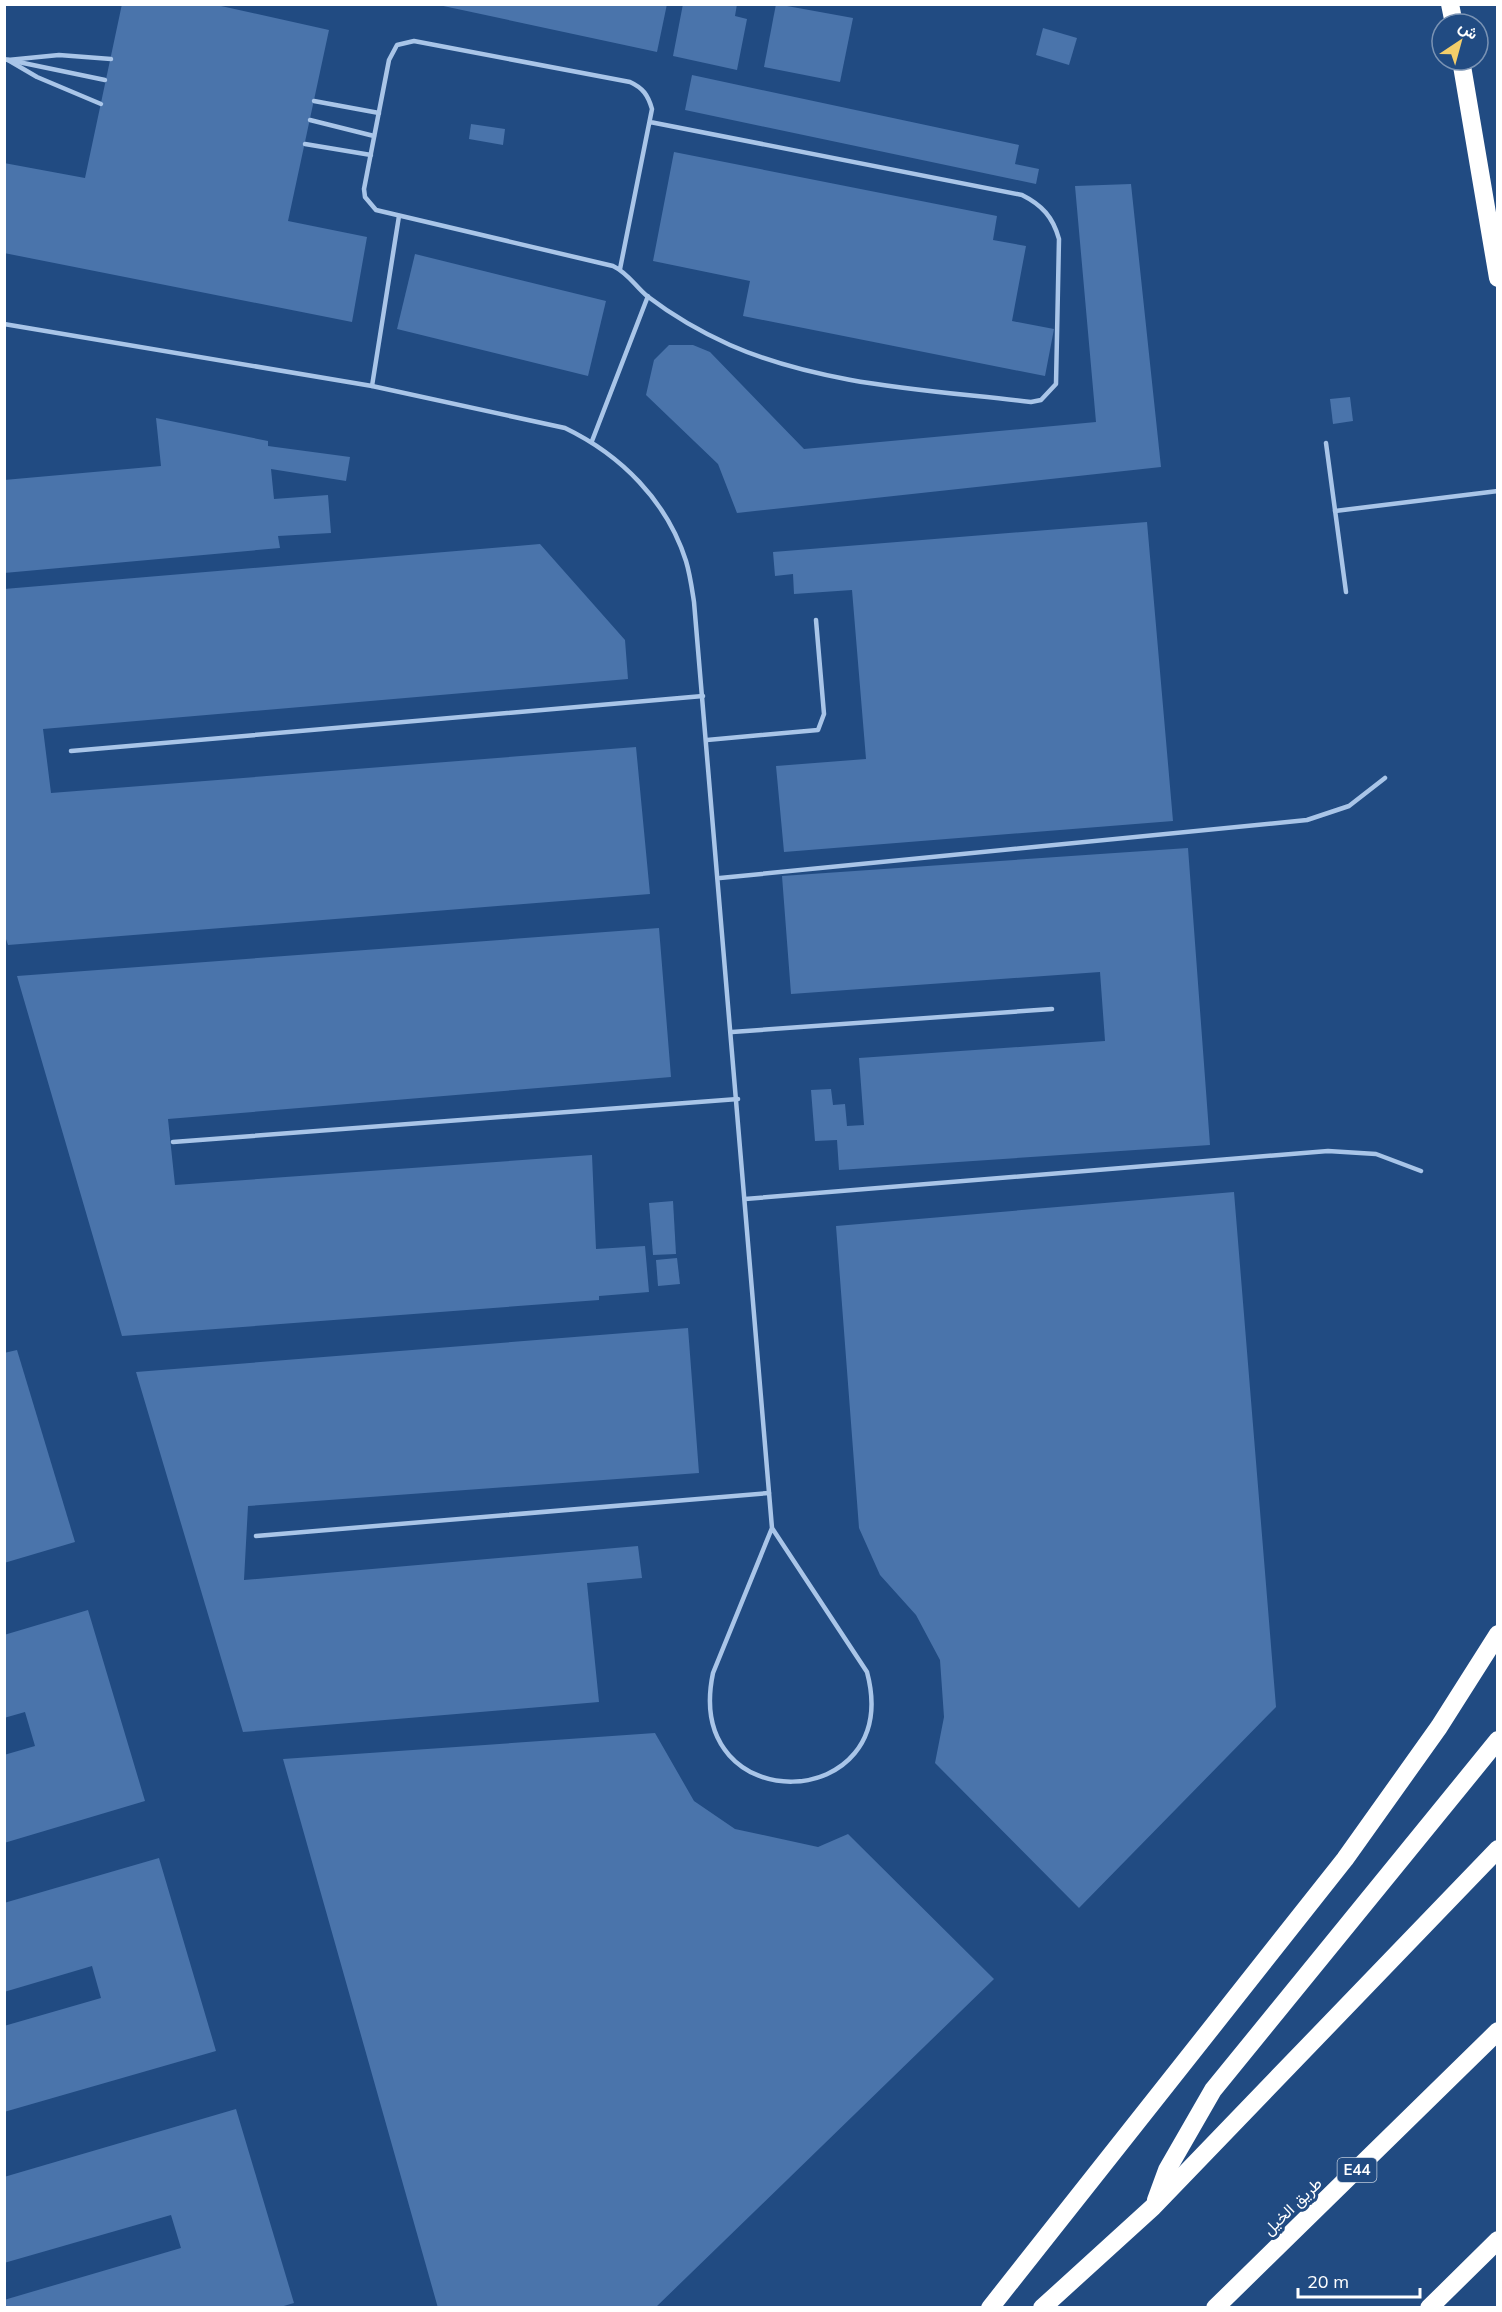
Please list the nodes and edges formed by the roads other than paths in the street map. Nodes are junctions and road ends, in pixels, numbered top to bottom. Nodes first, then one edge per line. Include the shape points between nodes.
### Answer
1 (6, 59) edge
2 (111, 59) dead end
3 (1463, 72) edge
4 (105, 80) dead end
5 (314, 101) dead end
6 (101, 104) dead end
7 (379, 113) junction
8 (310, 120) dead end
9 (650, 122) junction
10 (374, 136) junction
11 (305, 144) dead end
12 (371, 155) junction
13 (399, 216) junction
14 (620, 269) junction
15 (1497, 278) edge
16 (648, 296) junction
17 (4, 324) edge
18 (372, 386) junction
19 (592, 441) junction
20 (1326, 443) dead end
21 (1497, 491) edge
22 (1335, 511) junction
23 (1346, 592) dead end
24 (816, 620) dead end
25 (703, 696) junction
26 (707, 740) junction
27 (71, 751) dead end
28 (1385, 778) dead end
29 (720, 878) junction
30 (1052, 1009) dead end
31 (732, 1032) junction
32 (738, 1099) junction
33 (173, 1142) dead end
34 (1421, 1171) dead end
35 (745, 1199) junction
36 (769, 1493) junction
37 (772, 1528) junction
38 (256, 1536) dead end
39 (1497, 1634) edge
40 (1497, 1740) edge
41 (1497, 1849) edge
42 (1497, 2031) edge
43 (1153, 2207) junction
44 (1497, 2240) edge
45 (990, 2307) edge
46 (1042, 2307) edge
47 (1215, 2307) edge
48 (1429, 2307) edge

1 - 2 lane via 59,55
1 - 4 lane
1 - 6 lane
3 - 15 highway
5 - 7 lane
7 - 9 lane via 392,52 397,45 414,41 630,82 649,97
7 - 10 lane
8 - 10 lane
9 - 14 lane
9 - 16 lane via 1022,195 1035,202 1055,224 1059,238 1056,384 1041,400 1031,402 821,374 730,345 687,323
10 - 12 lane
11 - 12 lane
12 - 13 lane via 365,197 376,210
13 - 14 lane
13 - 18 lane
14 - 16 lane
16 - 19 lane
17 - 18 lane
18 - 19 lane via 565,428
19 - 25 lane via 650,493 686,561
20 - 22 lane
21 - 22 lane
22 - 23 lane
24 - 26 lane via 824,714 818,730
25 - 26 lane
25 - 27 lane
26 - 29 lane
28 - 29 lane via 1349,806 1306,820
29 - 31 lane
30 - 31 lane
31 - 32 lane
32 - 33 lane
32 - 35 lane
34 - 35 lane via 1376,1154 1328,1151
35 - 36 lane
36 - 37 lane
36 - 38 lane
37 - 37 lane via 713,1673 708,1694 710,1717 722,1745 744,1768 782,1782 803,1782 823,1777 855,1752 866,1734 873,1694 867,1672
39 - 45 highway via 1439,1727 1345,1859
40 - 43 highway via 1213,2090 1167,2170
41 - 43 highway
42 - 47 highway, طريق الخيل / E44
43 - 46 highway
44 - 48 highway

